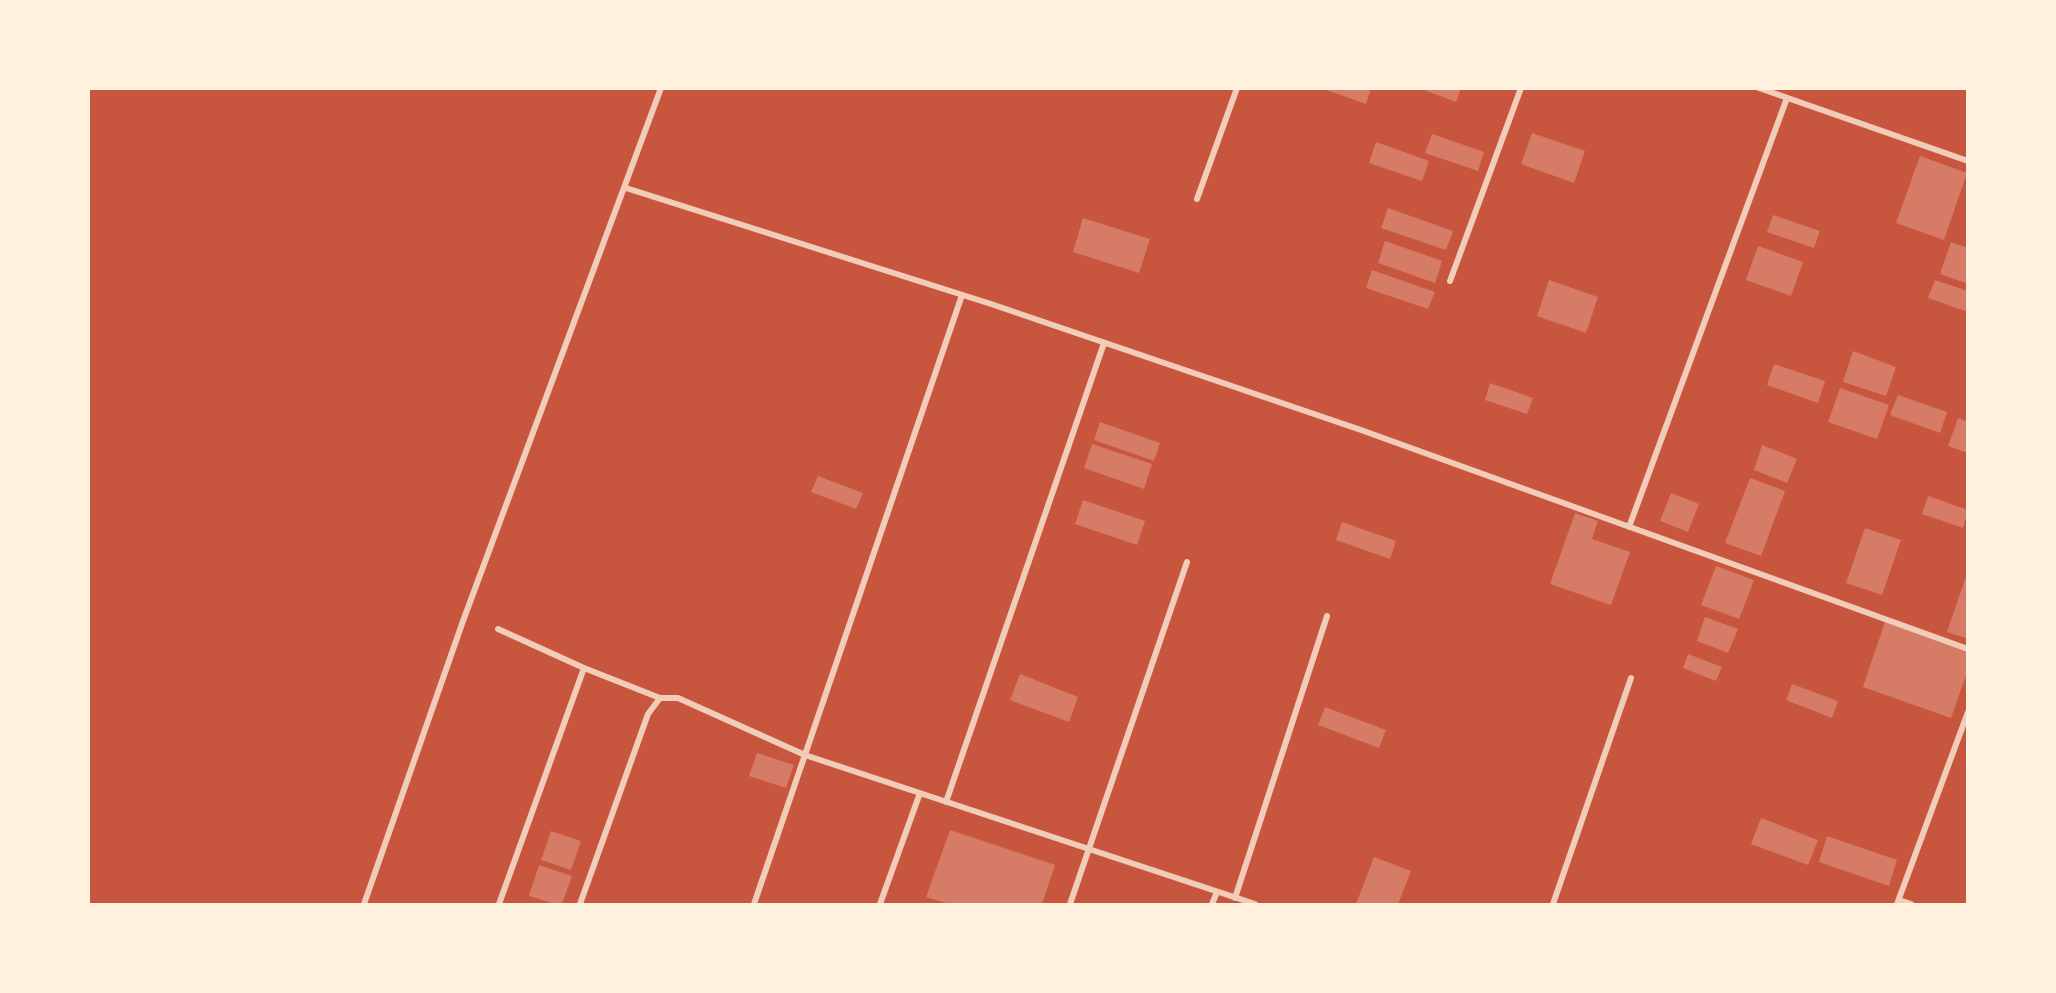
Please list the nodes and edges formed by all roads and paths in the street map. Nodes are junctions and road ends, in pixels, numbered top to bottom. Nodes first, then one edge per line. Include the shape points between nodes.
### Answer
1 (661, 88) edge
2 (1237, 88) edge
3 (1521, 88) edge
4 (1759, 88) edge
5 (1787, 98) junction
6 (1968, 161) edge
7 (626, 188) junction
8 (1197, 199) dead end
9 (1450, 281) dead end
10 (962, 295) junction
11 (1104, 343) junction
12 (1629, 527) junction
13 (1187, 562) dead end
14 (1327, 616) dead end
15 (498, 629) dead end
16 (1968, 649) edge
17 (584, 668) junction
18 (1631, 678) dead end
19 (660, 698) junction
20 (1968, 712) edge
21 (805, 755) junction
22 (920, 793) junction
23 (946, 802) junction
24 (1089, 849) junction
25 (1217, 892) junction
26 (1235, 898) junction
27 (1898, 902) edge
28 (364, 904) edge
29 (499, 904) edge
30 (580, 904) edge
31 (754, 904) edge
32 (880, 904) edge
33 (1070, 904) edge
34 (1212, 904) edge
35 (1255, 904) edge
36 (1553, 904) edge
37 (1911, 904) edge

1 - 7 street
2 - 8 street
3 - 9 street
4 - 5 street
5 - 6 street
5 - 12 street
7 - 10 street
7 - 28 street via 463,621
10 - 11 street
10 - 21 street
11 - 12 street
11 - 23 street
12 - 16 street
13 - 24 street
14 - 26 street
15 - 17 street
17 - 19 street
17 - 29 street
18 - 36 street
19 - 21 street via 678,698
19 - 30 street via 648,714
20 - 27 street
21 - 22 street
21 - 31 street
22 - 23 street
22 - 32 street
23 - 24 street
24 - 25 street
24 - 33 street
25 - 26 street
25 - 34 street
26 - 35 street
27 - 37 street

